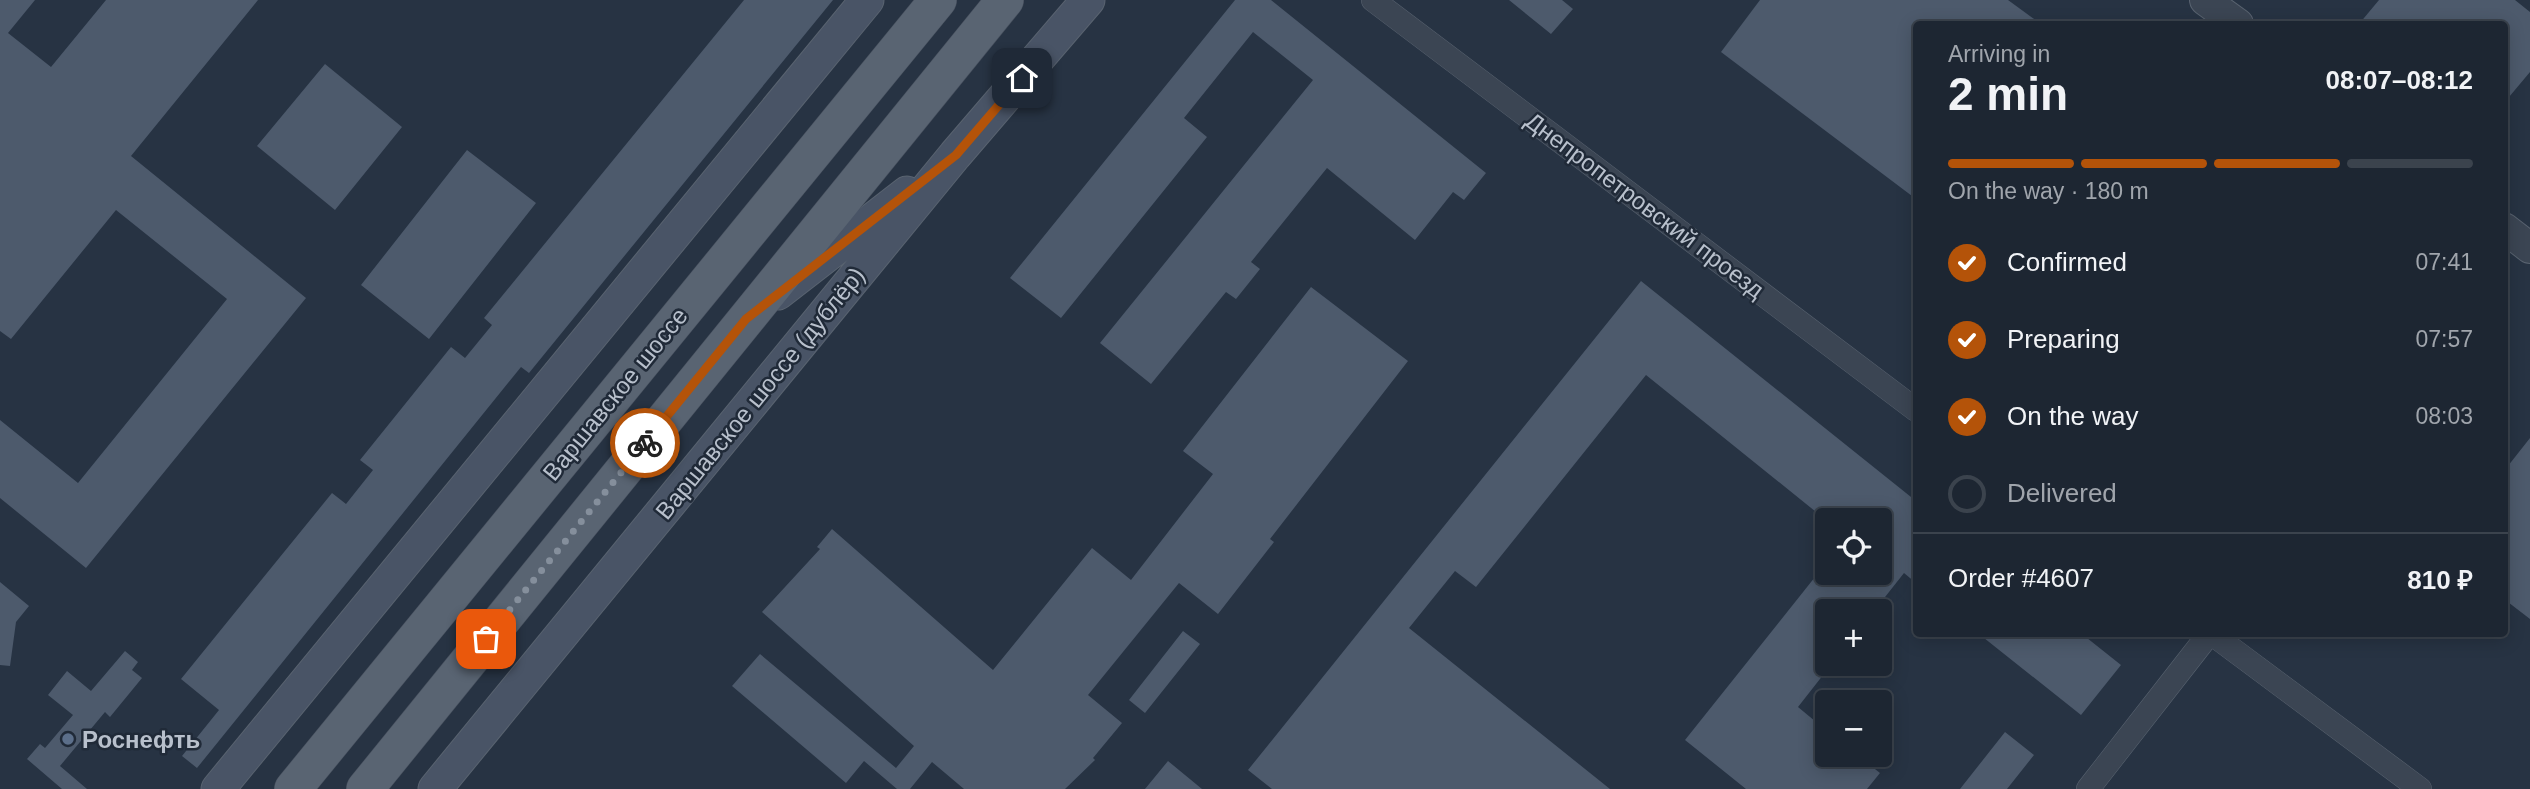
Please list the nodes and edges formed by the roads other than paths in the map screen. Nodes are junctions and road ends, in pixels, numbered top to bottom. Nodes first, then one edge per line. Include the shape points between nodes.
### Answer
1 (867, 0) edge
2 (916, 0) edge
3 (938, 0) edge
4 (1005, 0) edge
5 (1088, 0) edge
6 (1373, 0) edge
7 (2205, 0) edge
8 (2234, 21) edge
9 (889, 60) junction
10 (956, 155) junction
11 (2508, 231) edge
12 (2530, 248) edge
13 (746, 319) junction
14 (1913, 408) edge
15 (2209, 637) edge
16 (2215, 637) edge
17 (218, 789) edge
18 (293, 789) edge
19 (365, 789) edge
20 (435, 789) edge
21 (2088, 789) edge
22 (2420, 789) edge

1 - 17 main road
2 - 9 main road
3 - 9 main road, Варшавское шоссе
4 - 13 main road
5 - 10 main road, Варшавское шоссе (дублёр)
6 - 14 street, Днепропетровский проезд
7 - 8 street
9 - 18 main road, Варшавское шоссе
10 - 13 main road
10 - 20 main road, Варшавское шоссе (дублёр)
11 - 12 street
13 - 19 main road
15 - 21 street
16 - 22 street

